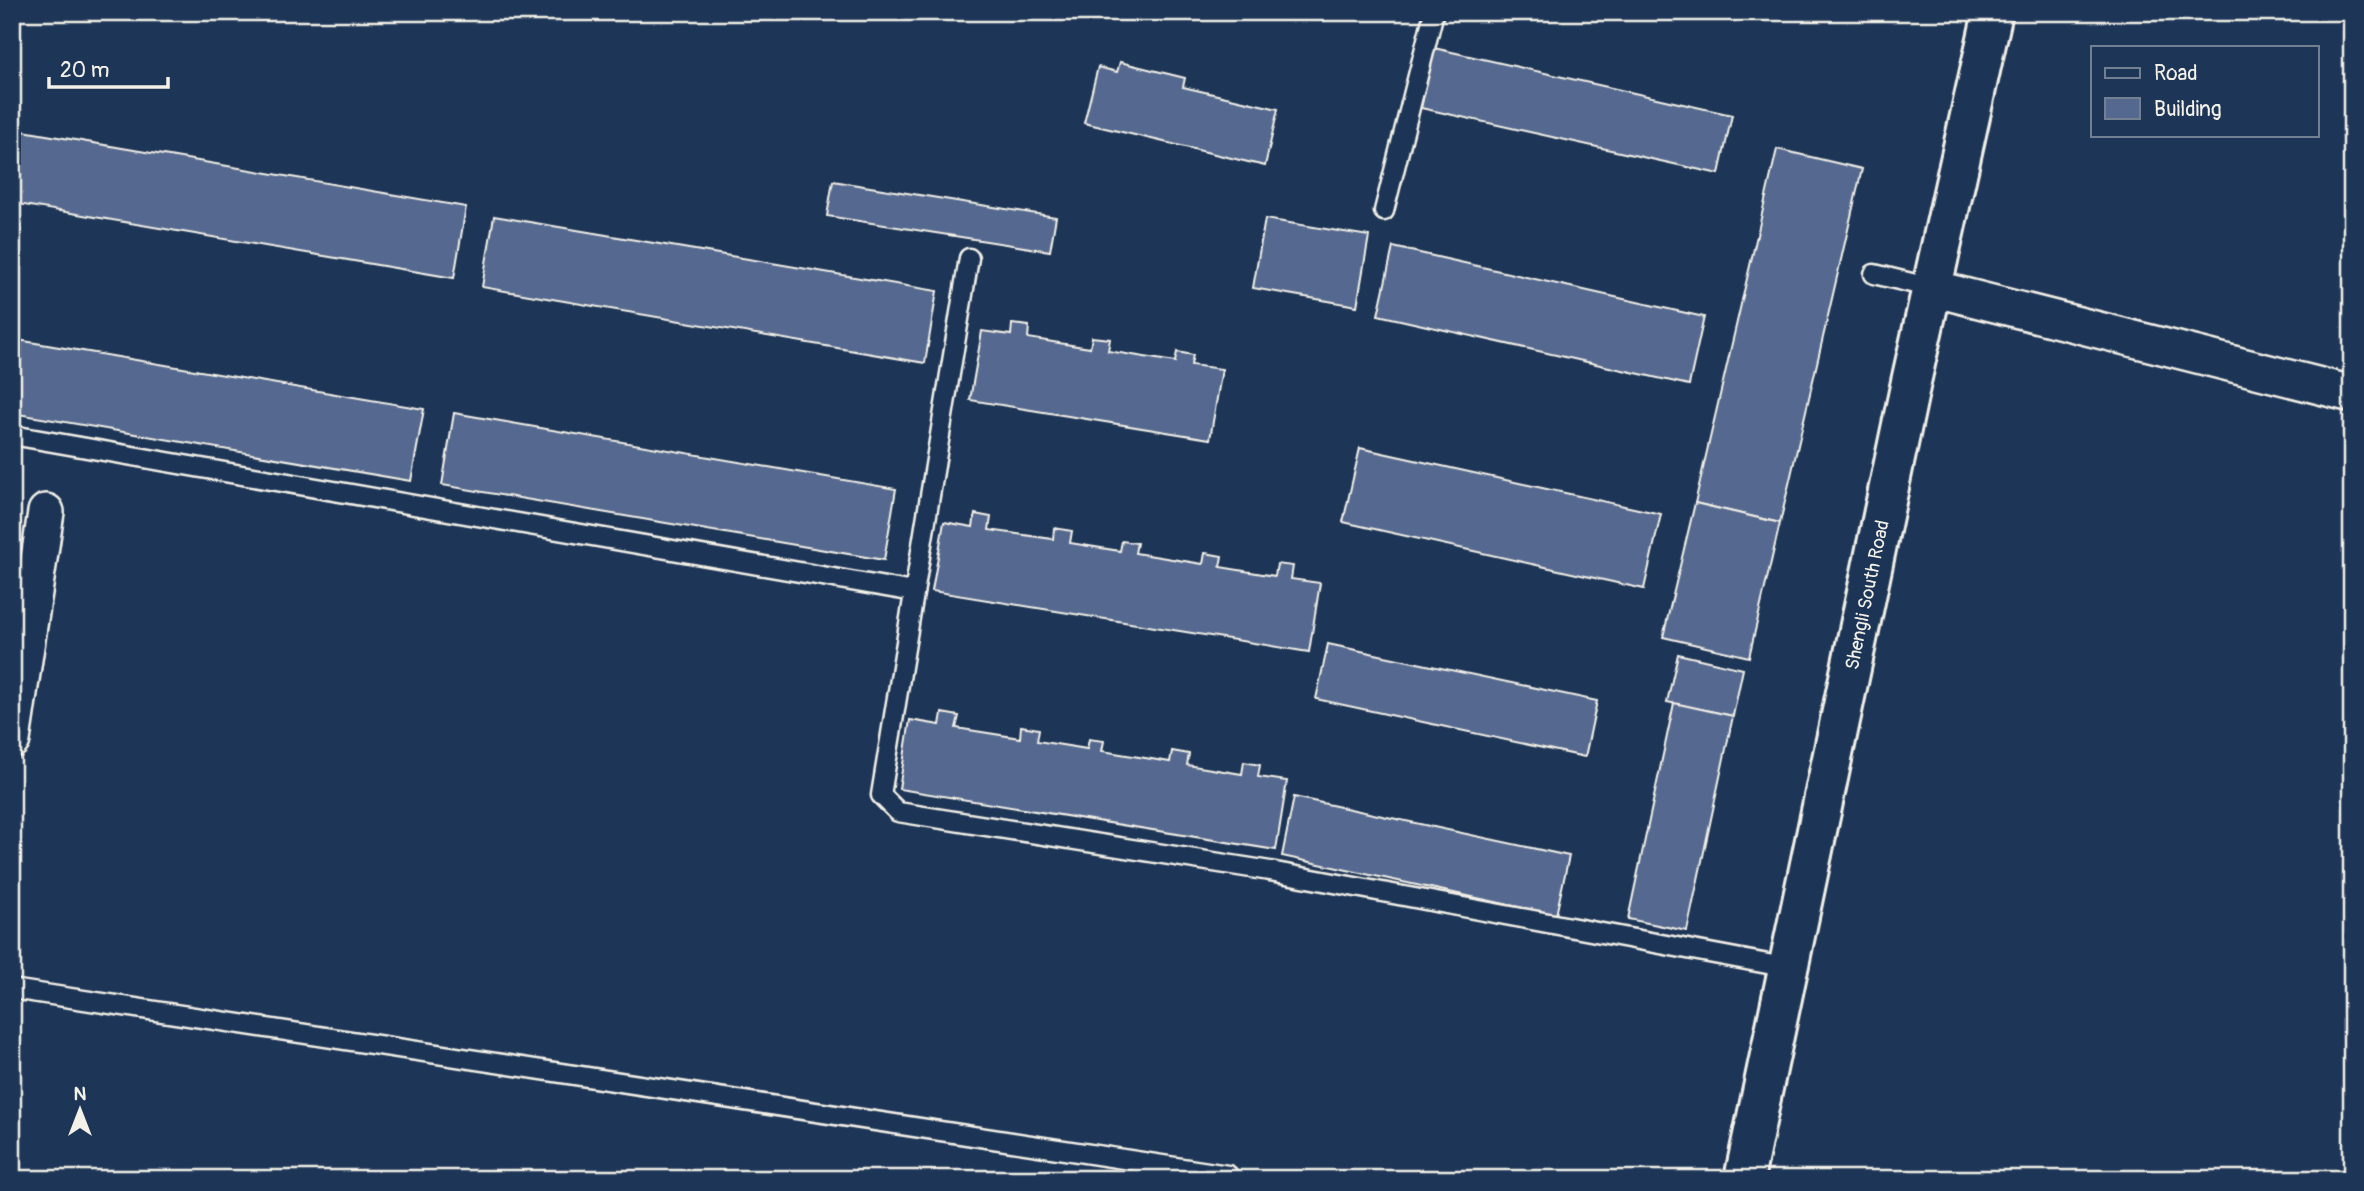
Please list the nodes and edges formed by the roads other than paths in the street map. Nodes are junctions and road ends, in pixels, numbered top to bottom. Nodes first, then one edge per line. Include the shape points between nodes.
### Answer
1 (1434, 12) edge
2 (1993, 12) edge
3 (1384, 211) dead end
4 (969, 258) dead end
5 (1874, 274) dead end
6 (1932, 288) junction
7 (2352, 394) edge
8 (12, 435) edge
9 (46, 512) dead end
10 (914, 592) junction
11 (12, 740) edge
12 (1789, 968) junction
13 (12, 989) edge
14 (1228, 1175) dead end
15 (1744, 1179) edge

1 - 3 lane
2 - 6 main road, Shengli South Road
4 - 10 lane
5 - 6 lane
6 - 7 street
6 - 12 main road, Shengli South Road
8 - 10 lane
9 - 11 street
10 - 12 lane via 881,795 898,812 1270,871
12 - 15 main road, Shengli South Road
13 - 14 lane

